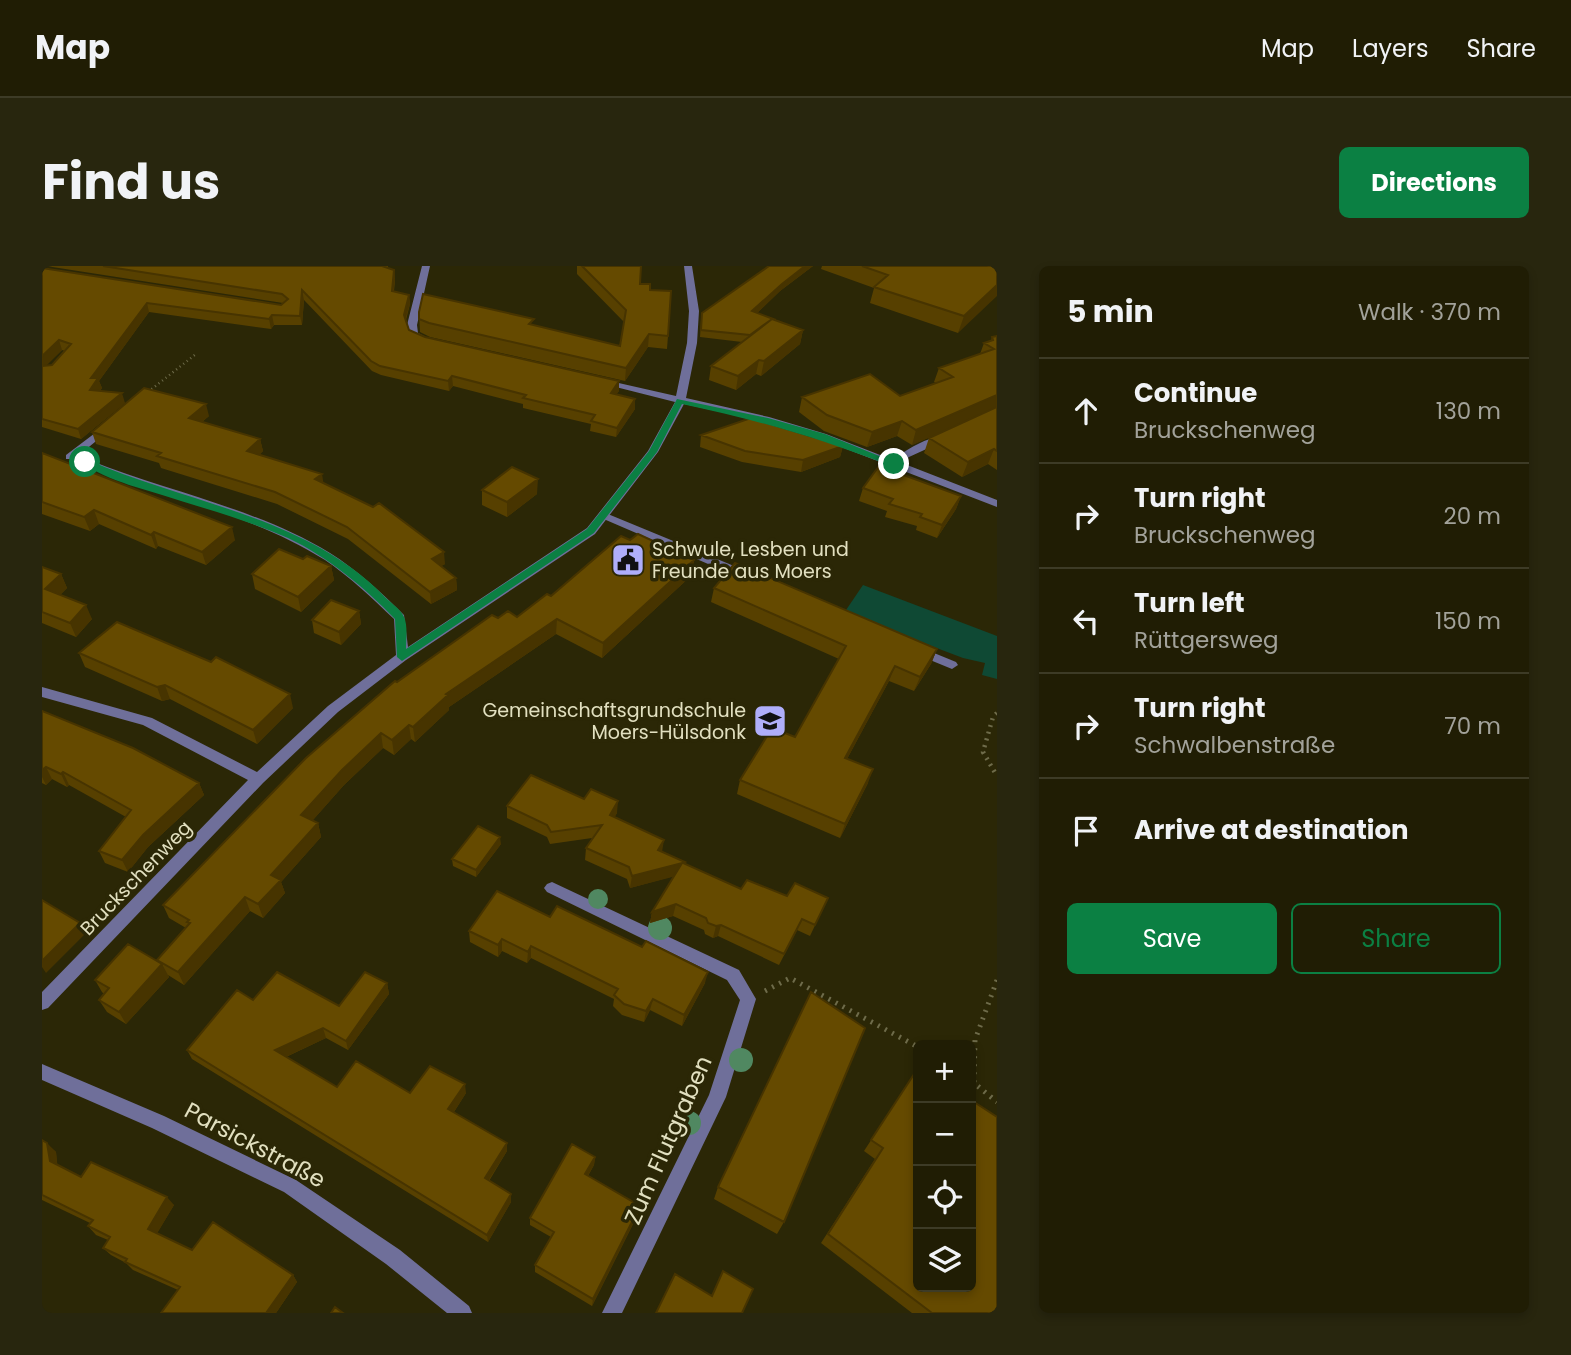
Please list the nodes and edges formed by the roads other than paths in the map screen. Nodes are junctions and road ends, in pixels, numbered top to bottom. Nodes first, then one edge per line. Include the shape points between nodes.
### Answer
1 (426, 266) edge
2 (688, 266) edge
3 (439, 344) edge
4 (584, 378) edge
5 (142, 397) edge
6 (680, 401) junction
7 (950, 434) edge
8 (71, 457) dead end
9 (85, 462) dead end
10 (894, 464) junction
11 (997, 504) edge
12 (603, 515) junction
13 (762, 583) edge
14 (901, 643) edge
15 (402, 657) junction
16 (952, 665) dead end
17 (42, 692) edge
18 (258, 779) junction
19 (552, 888) dead end
20 (42, 1003) edge
21 (42, 1072) edge
22 (462, 1313) edge
23 (612, 1313) edge

1 - 3 street via 412,325 414,335
2 - 6 street, Bruckschenweg via 694,311
4 - 6 street
5 - 8 street
6 - 10 street via 822,436
6 - 12 street, Bruckschenweg via 653,452
7 - 10 street
9 - 15 street via 128,481 250,520 318,550 371,589 400,618
10 - 11 street
12 - 13 street
12 - 15 street, Bruckschenweg via 591,531
14 - 16 street
15 - 18 street, Bruckschenweg via 333,709
17 - 18 street via 147,721
18 - 20 street, Bruckschenweg
19 - 23 street, Zum Flutgraben via 733,975 748,999 717,1097
21 - 22 street, Parsickstraße via 290,1186 393,1257

